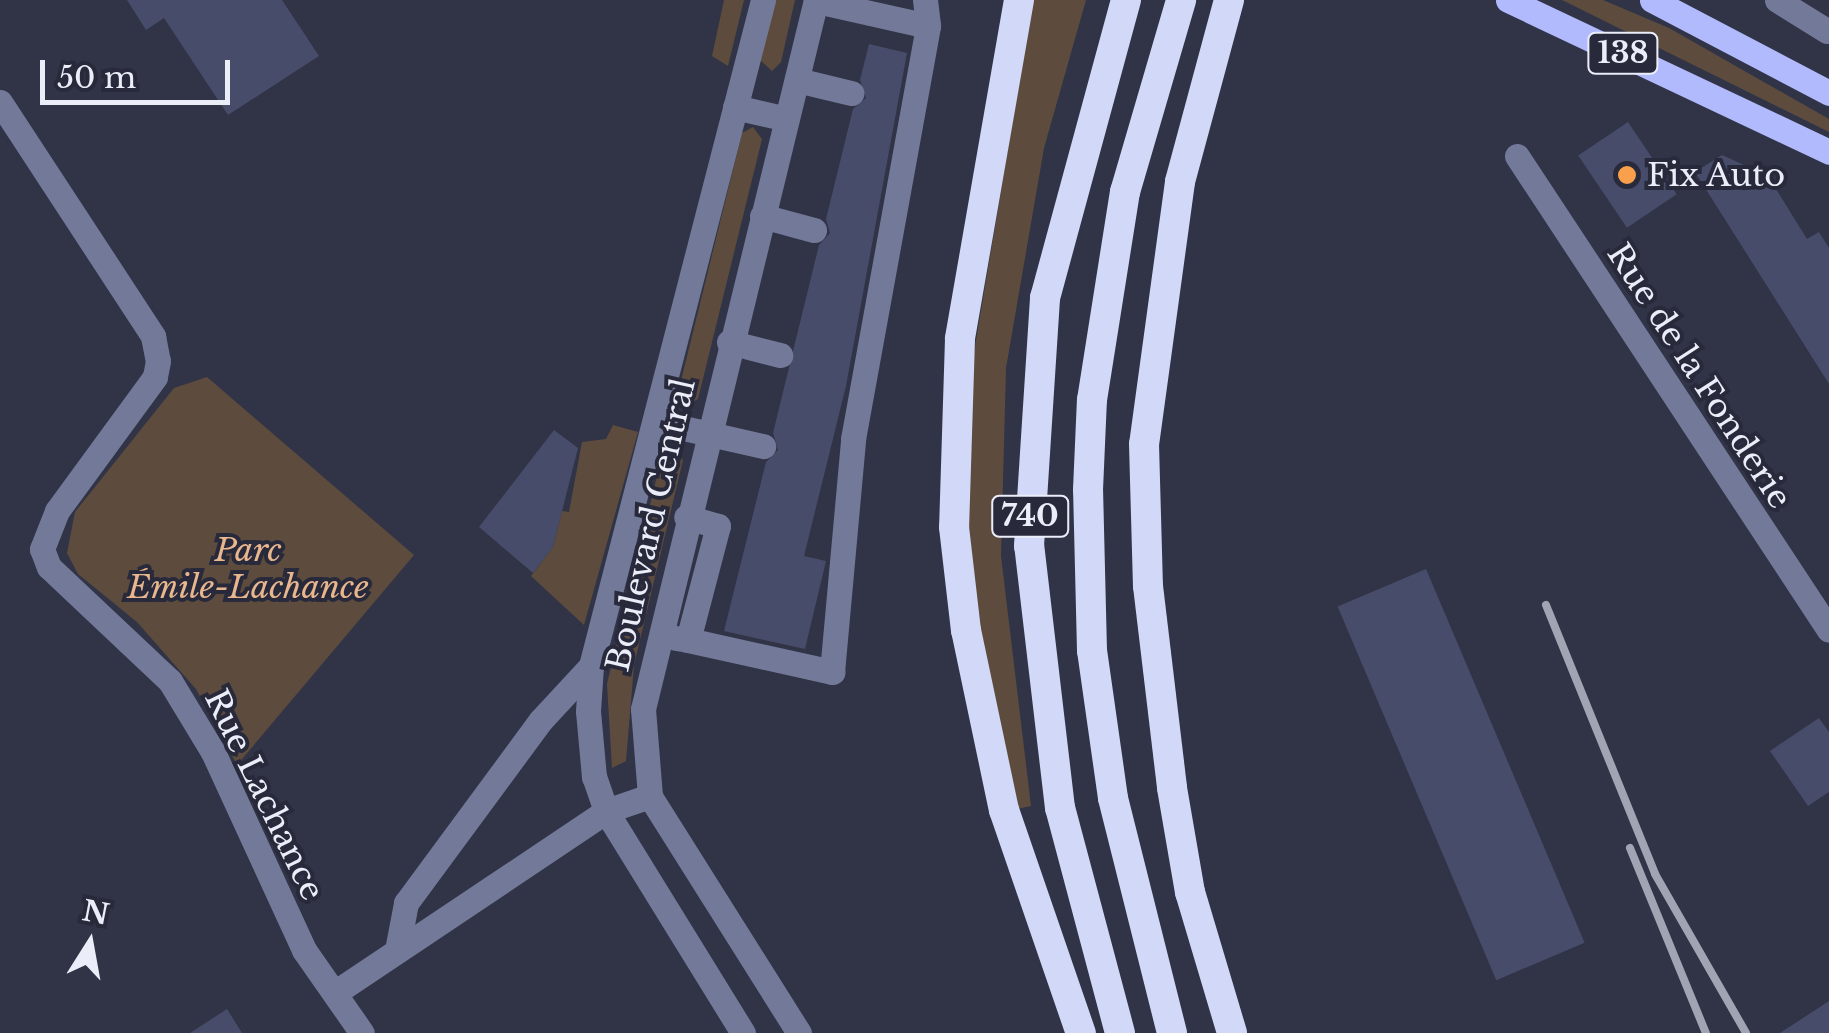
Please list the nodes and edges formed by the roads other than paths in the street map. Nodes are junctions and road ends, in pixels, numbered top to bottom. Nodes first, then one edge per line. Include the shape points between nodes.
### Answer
1 (763, 0) edge
2 (1019, 0) edge
3 (1126, 0) edge
4 (1181, 0) edge
5 (1229, 0) edge
6 (1508, 0) edge
7 (1652, 0) edge
8 (1777, 0) edge
9 (816, 1) edge
10 (926, 13) edge
11 (1828, 31) edge
12 (797, 80) junction
13 (851, 92) dead end
14 (1829, 93) edge
15 (0, 102) edge
16 (736, 107) junction
17 (788, 120) junction
18 (1829, 152) edge
19 (1516, 156) dead end
20 (762, 216) junction
21 (814, 230) dead end
22 (728, 342) junction
23 (780, 355) dead end
24 (657, 422) junction
25 (706, 433) junction
26 (763, 446) dead end
27 (686, 517) junction
28 (1829, 630) edge
29 (656, 636) junction
30 (688, 640) junction
31 (591, 666) junction
32 (650, 796) junction
33 (606, 811) junction
34 (398, 945) junction
35 (336, 992) junction
36 (362, 1033) edge
37 (743, 1033) edge
38 (800, 1033) edge
39 (1081, 1033) edge
40 (1120, 1033) edge
41 (1172, 1033) edge
42 (1232, 1033) edge

1 - 16 street, Boulevard Central
2 - 39 highway via 960,339 954,527 966,630 1004,810
3 - 40 highway, 740 via 1045,298 1029,546 1060,808
4 - 41 highway via 1118,226 1088,490 1092,652 1113,798
5 - 42 highway via 1173,217 1144,444 1148,586 1172,788 1190,892
6 - 18 main road, 138
7 - 14 main road, 138
8 - 11 street
9 - 10 street
9 - 12 street, Boulevard Central
10 - 30 street via 853,439 832,672
12 - 13 street
12 - 17 street, Boulevard Central
15 - 35 street, Rue Lachance via 153,336 158,361 155,377 58,510 42,550 50,567 170,681 213,752 304,950
16 - 17 street
16 - 24 street, Boulevard Central
17 - 20 street, Boulevard Central
19 - 28 street, Rue de la Fonderie
20 - 21 street
20 - 22 street, Boulevard Central
22 - 23 street
22 - 25 street, Boulevard Central
24 - 25 street
24 - 31 street, Boulevard Central
25 - 26 street
25 - 27 street, Boulevard Central
27 - 29 street, Boulevard Central
27 - 30 street via 718,526
29 - 30 street
29 - 32 street, Boulevard Central via 642,709
31 - 33 street, Boulevard Central via 594,777
31 - 34 street via 540,720 406,903
32 - 33 street
32 - 38 street, Boulevard Central
33 - 34 street
33 - 37 street, Boulevard Central
34 - 35 street
35 - 36 street, Rue Lachance

